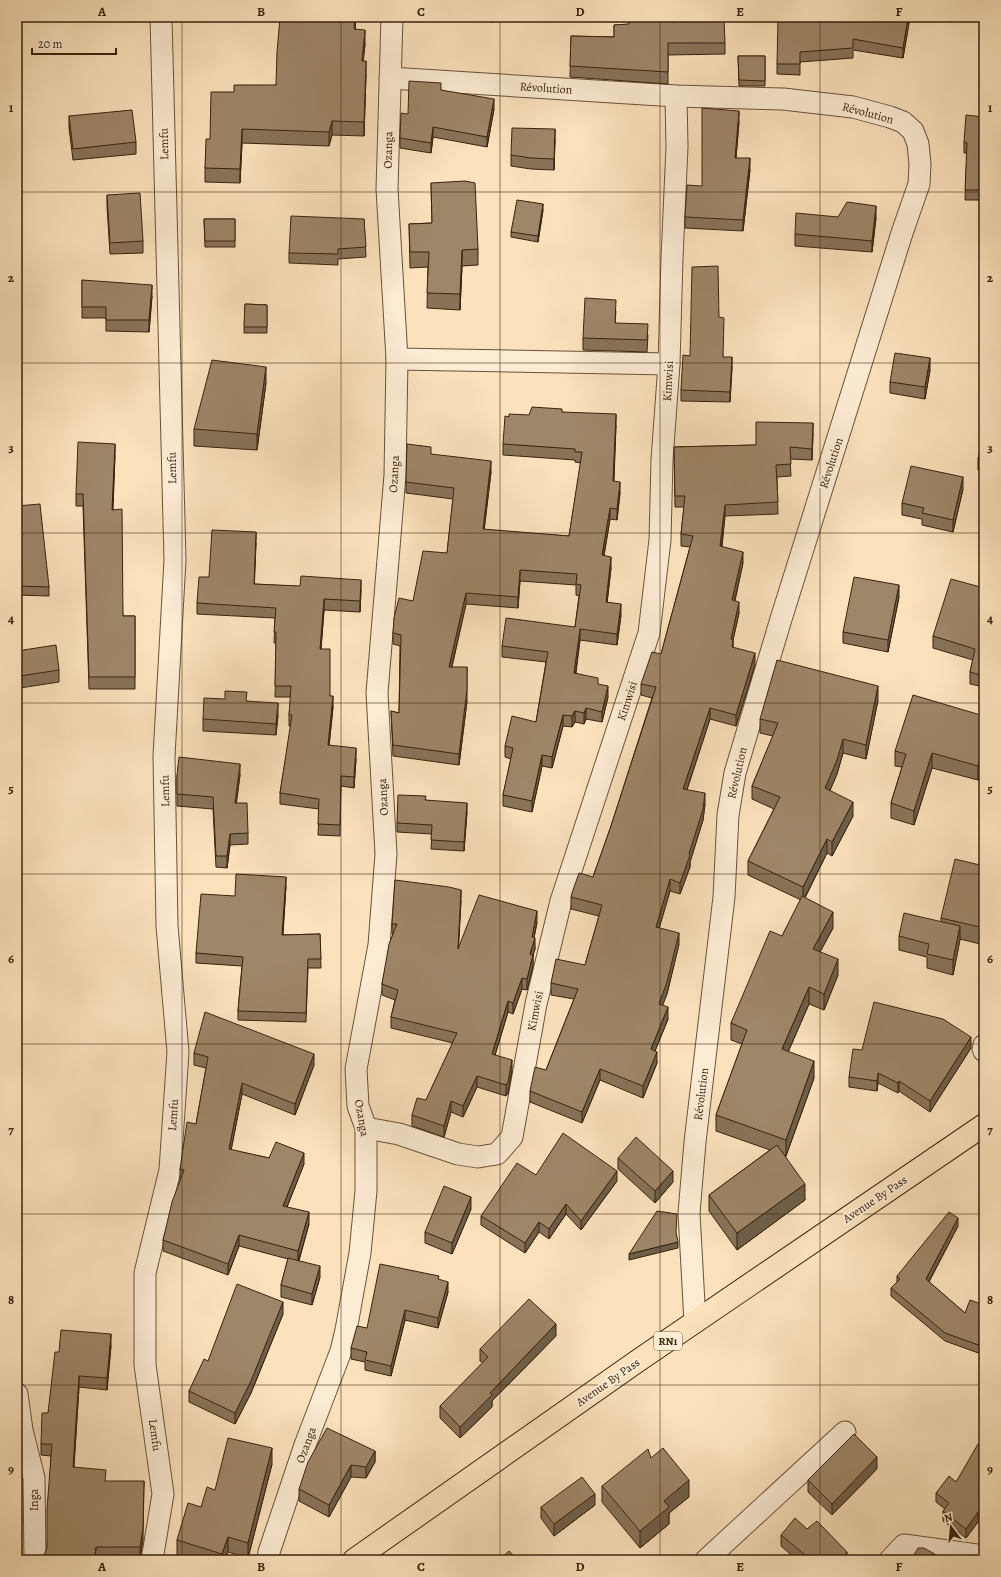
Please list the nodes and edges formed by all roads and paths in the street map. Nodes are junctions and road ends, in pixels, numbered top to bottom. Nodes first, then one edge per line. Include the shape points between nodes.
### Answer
1 (161, 17) edge
2 (392, 17) edge
3 (390, 78) junction
4 (676, 96) junction
5 (397, 359) junction
6 (669, 364) junction
7 (984, 1044) edge
8 (984, 1051) edge
9 (984, 1125) edge
10 (366, 1128) junction
11 (695, 1322) junction
12 (17, 1394) edge
13 (845, 1432) dead end
14 (984, 1556) edge
15 (35, 1560) edge
16 (152, 1560) edge
17 (268, 1560) edge
18 (354, 1560) edge
19 (706, 1560) edge
20 (890, 1560) edge

1 - 16 street, Lemfu via 175,560 164,764 167,926 178,1052 170,1170 145,1273 145,1365 163,1494
2 - 3 street, Ozanga
3 - 4 street, Révolution
3 - 5 street, Ozanga via 387,189
4 - 6 street, Kimwisi via 677,147
4 - 11 street, Révolution via 783,99 853,106 903,122 913,131 918,144 920,164 919,184 781,619 735,773 728,815 724,898 688,1213
5 - 6 street
5 - 10 street, Ozanga via 395,475 376,693 386,854 379,945 356,1069 358,1106
6 - 10 street, Kimwisi via 662,460 660,540 649,633 561,901 536,1004 512,1137 497,1154 478,1157 458,1154 399,1134
7 - 8 street
9 - 11 highway, Avenue By Pass / RN1
10 - 17 street, Ozanga via 366,1191 360,1253 346,1330 341,1351 305,1445
11 - 18 highway, Avenue By Pass / RN1
12 - 15 street, Inga via 22,1430 34,1478
13 - 19 street
14 - 20 street via 904,1545

